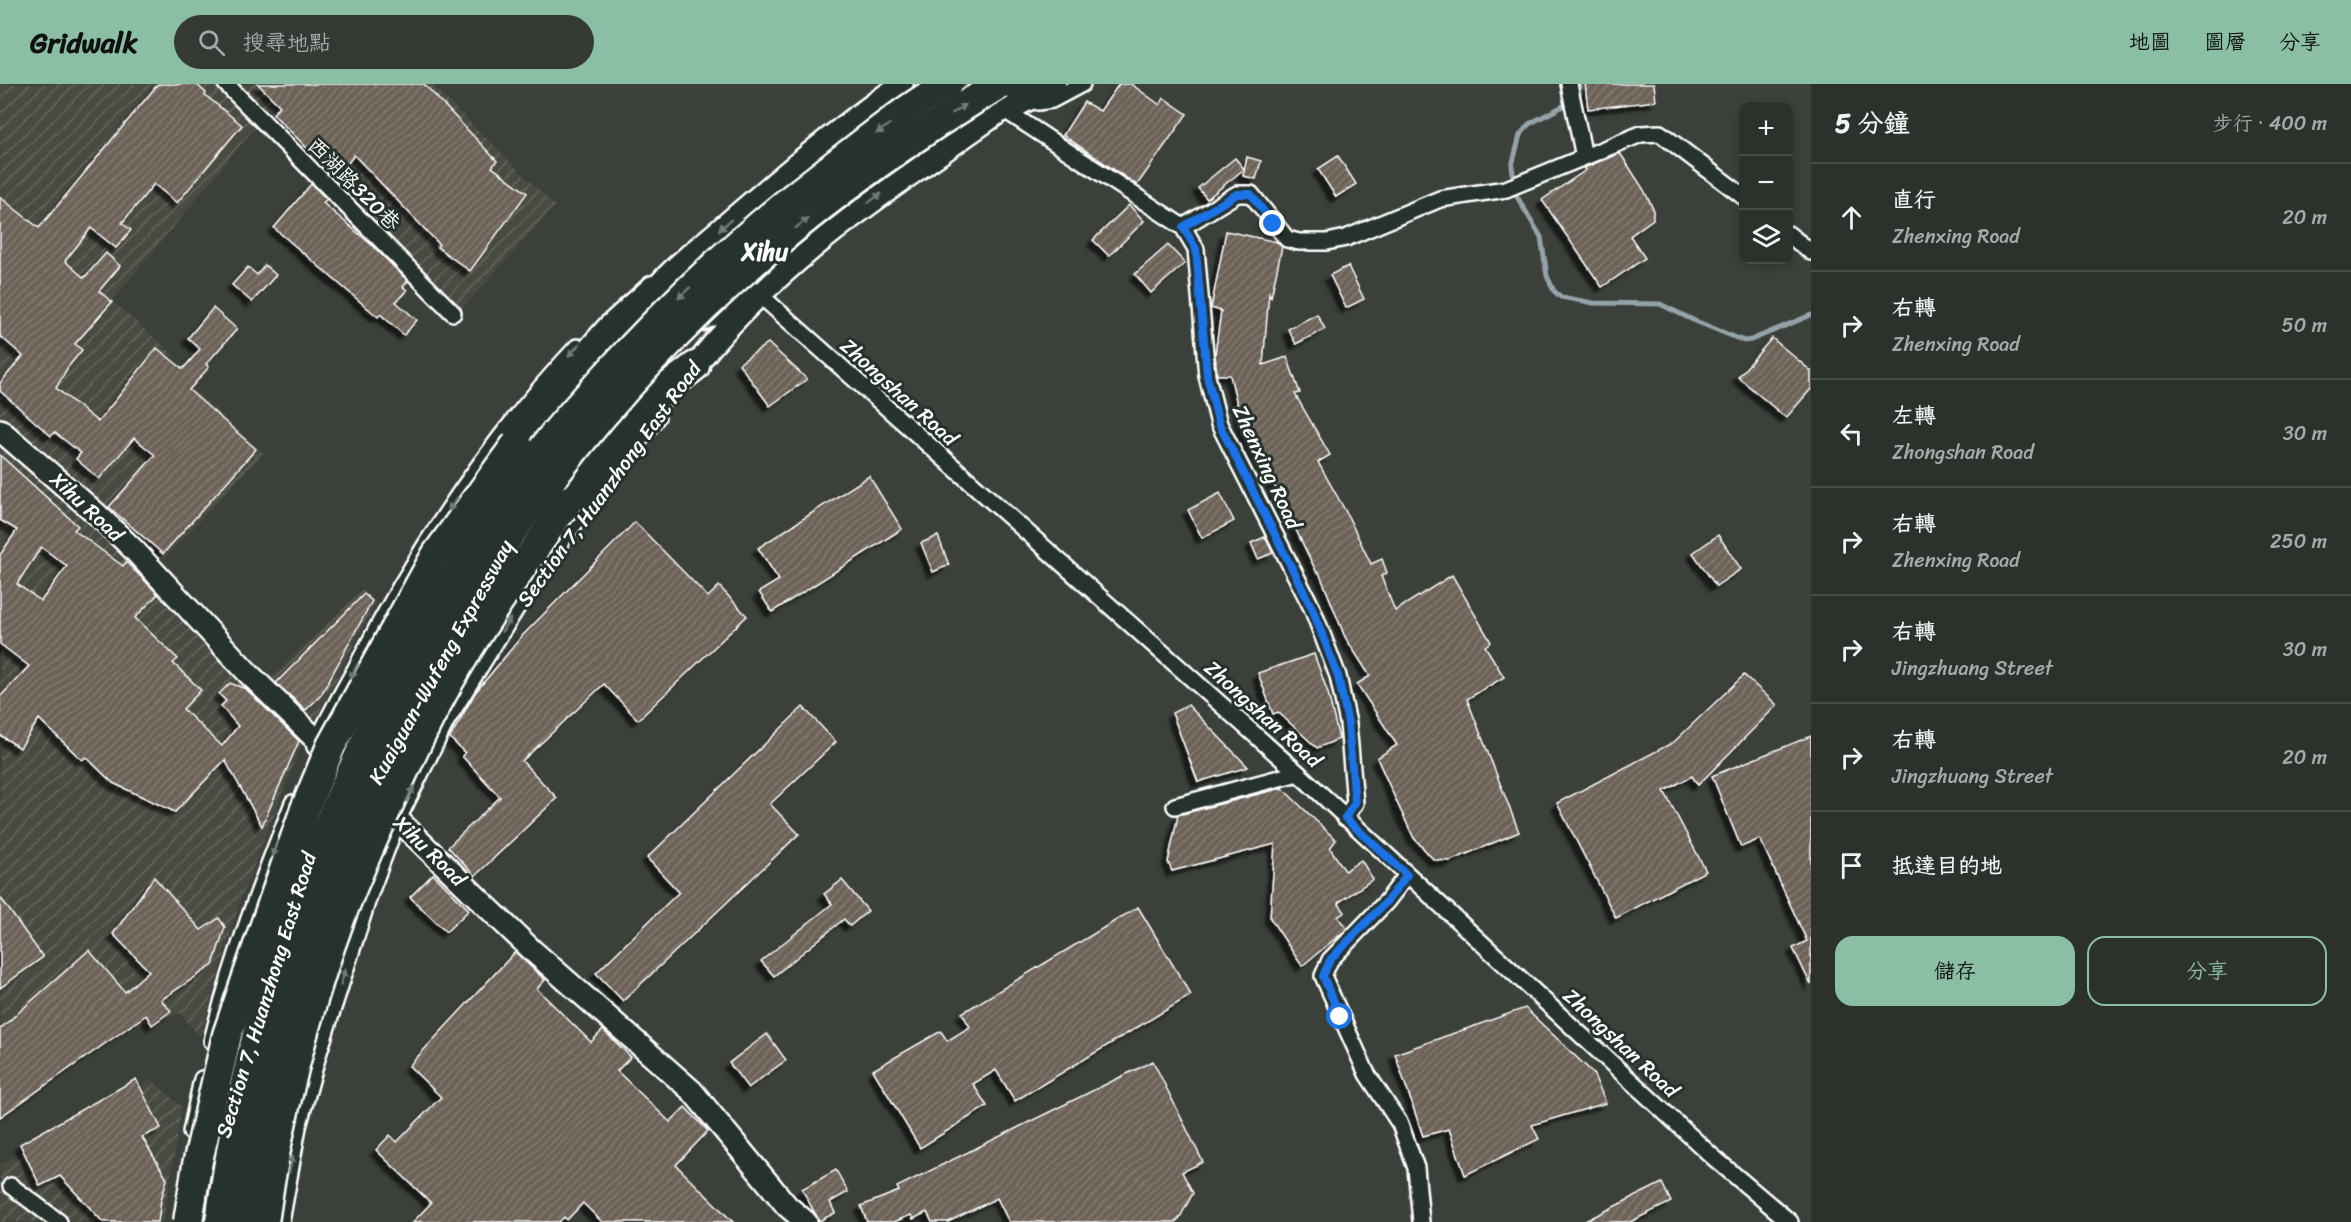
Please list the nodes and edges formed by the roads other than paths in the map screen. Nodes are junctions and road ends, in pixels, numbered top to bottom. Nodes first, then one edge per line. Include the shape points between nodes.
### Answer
1 (226, 84) edge
2 (902, 84) edge
3 (948, 84) edge
4 (981, 84) edge
5 (1051, 84) edge
6 (1082, 84) edge
7 (1569, 84) edge
8 (1007, 96) edge
9 (1584, 157) junction
10 (1739, 194) edge
11 (1183, 227) junction
12 (1793, 238) edge
13 (704, 243) junction
14 (1811, 252) edge
15 (654, 290) junction
16 (758, 295) junction
17 (453, 313) dead end
18 (695, 366) junction
19 (0, 430) edge
20 (317, 742) junction
21 (347, 769) junction
22 (1298, 774) junction
23 (374, 796) junction
24 (1176, 806) dead end
25 (1345, 818) junction
26 (398, 819) junction
27 (1407, 875) junction
28 (11, 1186) dead end
29 (59, 1222) edge
30 (177, 1222) edge
31 (188, 1222) edge
32 (204, 1222) edge
33 (220, 1222) edge
34 (244, 1222) edge
35 (250, 1222) edge
36 (264, 1222) edge
37 (280, 1222) edge
38 (806, 1222) edge
39 (1421, 1222) edge
40 (1790, 1222) edge

1 - 17 street, 西湖路320巷
2 -> 13 street, Section 7, Huanzhong East Road via 798,162
3 -> 33 highway, Kuaiguan-Wufeng Expressway, bridge via 793,196 665,311 549,441 482,534 414,648 319,847 254,1042
4 - 8 street, Zhenxing Road
5 - 8 highway, Kuaiguan-Wufeng Expressway
6 - 8 street, Section 7, Huanzhong East Road via 1052,100
7 - 9 street
8 - 11 street, Zhenxing Road via 1040,131
16 -> 8 street, Section 7, Huanzhong East Road via 810,248
34 -> 8 highway, Kuaiguan-Wufeng Expressway, bridge via 280,1041 303,955 328,885 400,727 500,550 577,446 643,370 759,258 877,163
9 - 10 street via 1641,134 1660,132
9 - 11 street via 1506,189 1440,199 1346,238 1327,242 1287,239 1251,194 1237,194
11 - 25 street, Zhenxing Road via 1196,249 1207,376 1219,424 1312,608 1338,676 1348,723 1355,803
12 - 14 street
13 - 15 street, Section 7, Huanzhong East Road
13 - 16 street, Zhongshan Road
15 -> 20 street, Section 7, Huanzhong East Road via 596,327 548,378 497,444 411,567
15 - 21 street, Section 7, Huanzhong East Road via 623,344 562,409 502,490 408,645
15 - 31 highway, bridge via 611,329 546,404 436,555 327,757 305,809 227,1035
16 - 18 street, Section 7, Huanzhong East Road
16 - 22 street, Zhongshan Road
16 - 23 street, Section 7, Huanzhong East Road via 704,317 612,414 542,503 505,553 436,671
26 -> 18 street, Section 7, Huanzhong East Road via 447,720 545,562
18 - 36 highway, bridge via 662,392 569,501 460,662 424,727 357,877 324,967 299,1050
19 - 20 street, Xihu Road via 134,550
20 - 21 street, Xihu Road
20 -> 30 street, Section 7, Huanzhong East Road via 257,894 222,1000 195,1110
21 - 23 street, Xihu Road
21 - 32 street, Section 7, Huanzhong East Road via 313,843 271,962 210,1175
22 - 24 street
22 - 25 street, Zhongshan Road
23 - 26 street, Xihu Road
23 - 35 street, Section 7, Huanzhong East Road via 333,888 309,957 275,1088
25 - 27 street, Zhongshan Road
37 -> 26 street, Section 7, Huanzhong East Road via 298,1127 318,1055
26 - 38 street, Xihu Road via 534,952 692,1091 787,1206
27 - 39 street via 1330,960 1323,976 1366,1074 1400,1124 1416,1168
27 - 40 street, Zhongshan Road via 1713,1157
28 - 29 street

